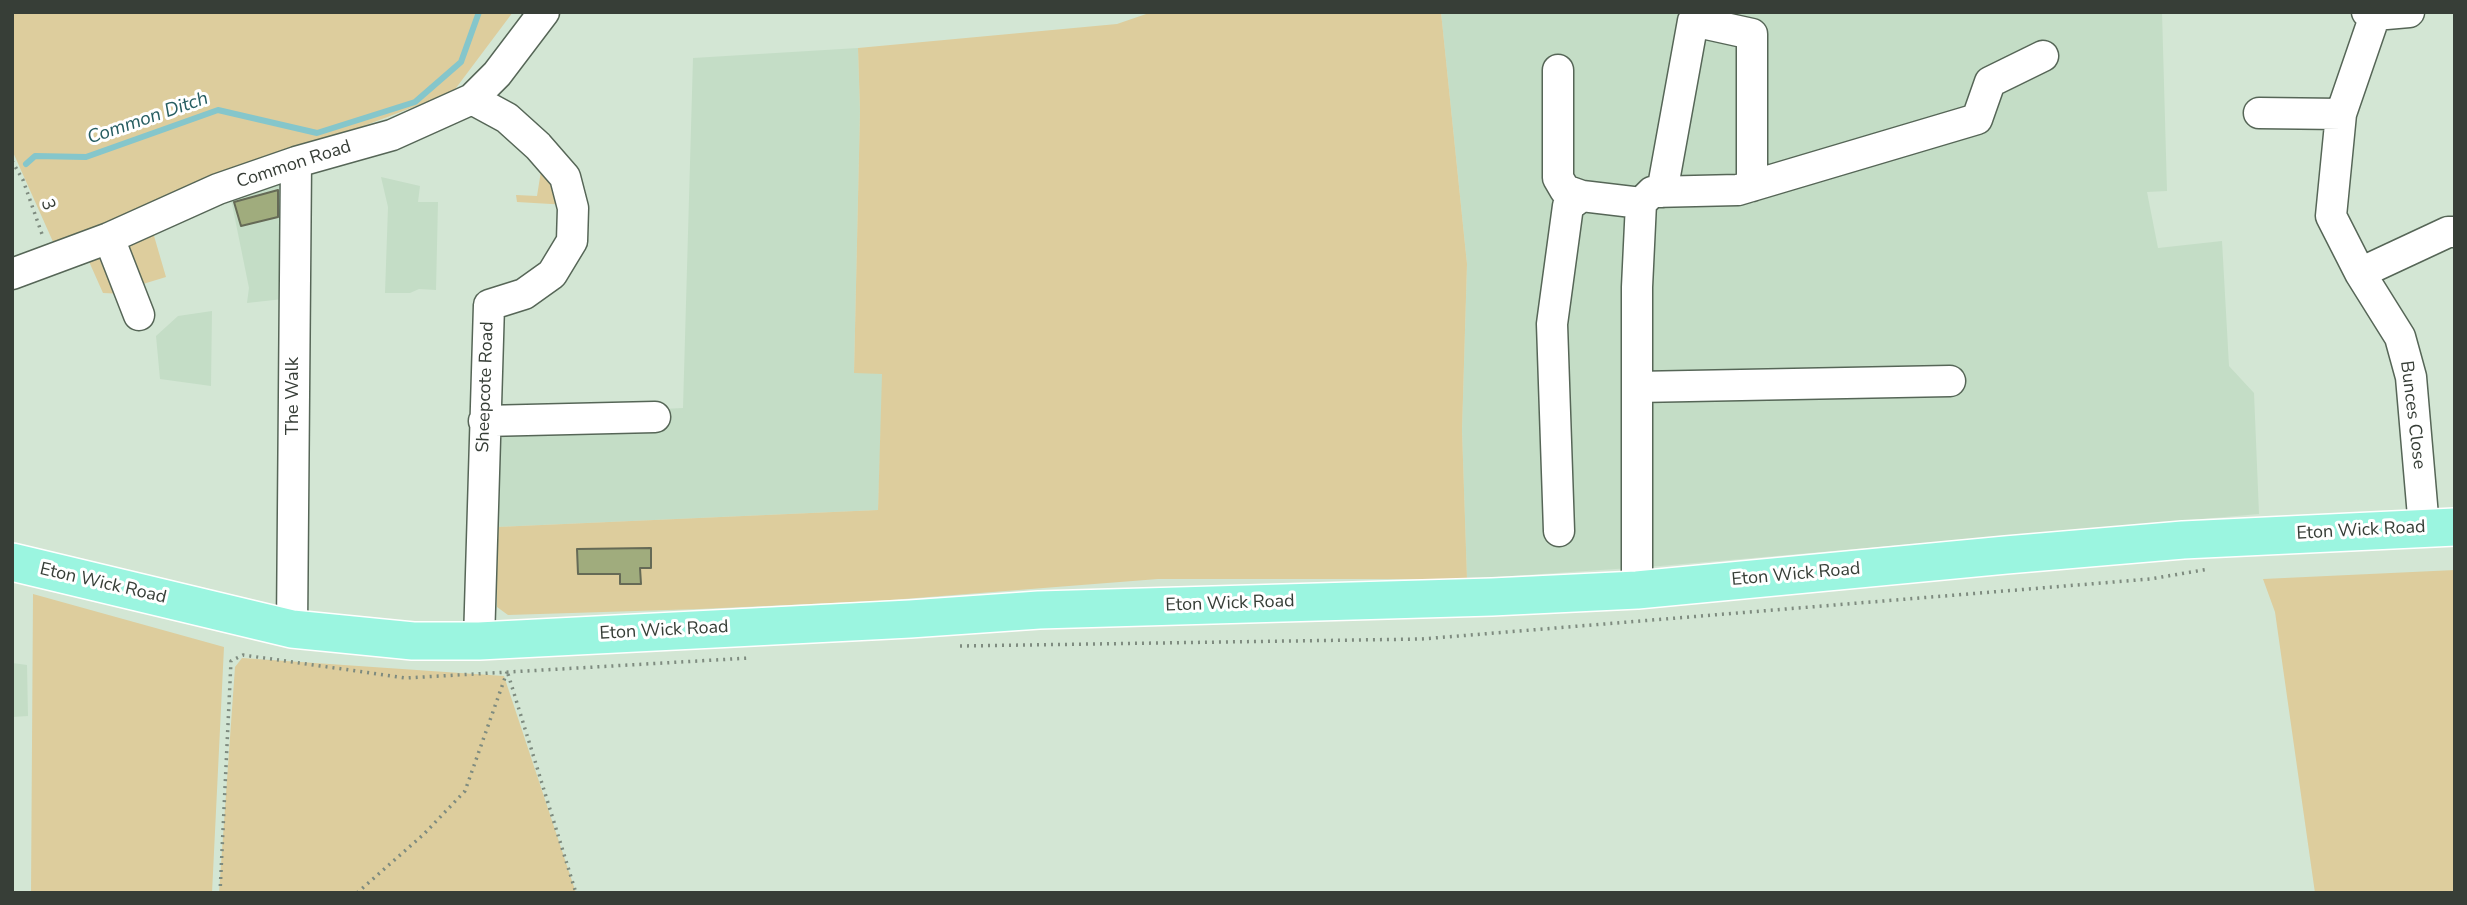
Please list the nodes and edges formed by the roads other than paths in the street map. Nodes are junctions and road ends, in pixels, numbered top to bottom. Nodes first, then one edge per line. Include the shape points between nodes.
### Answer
1 (544, 12) edge
2 (2409, 12) edge
3 (2371, 13) edge
4 (2043, 56) dead end
5 (1558, 70) dead end
6 (472, 99) junction
7 (2259, 113) dead end
8 (2341, 114) junction
9 (296, 162) junction
10 (1752, 186) junction
11 (1582, 196) junction
12 (1651, 197) junction
13 (2455, 232) edge
14 (109, 238) junction
15 (2360, 273) junction
16 (12, 274) edge
17 (139, 315) dead end
18 (1950, 381) dead end
19 (1637, 387) junction
20 (655, 417) dead end
21 (484, 421) junction
22 (2439, 527) edge
23 (1559, 531) dead end
24 (12, 562) edge
25 (1637, 590) junction
26 (292, 629) junction
27 (493, 651) junction

1 - 6 street, Common Road
2 - 3 street, Bunces Close
3 - 8 street, Bunces Close
4 - 10 street via 1990,82 1977,119
5 - 11 street via 1558,178 1565,190
6 - 9 street, Common Road via 393,135
6 - 21 street, Sheepcote Road via 507,118 538,146 565,177 573,208 572,241 552,274 524,294 489,305
7 - 8 street
8 - 15 street, Bunces Close via 2330,216
9 - 14 street, Common Road via 218,189
9 - 26 street, The Walk
10 - 12 street
10 - 12 street via 1752,34 1693,21
11 - 12 street
11 - 23 street via 1568,206 1552,324
12 - 19 street via 1637,287
13 - 15 street
14 - 16 street, Common Road
14 - 17 street
15 - 22 street, Bunces Close via 2400,337
18 - 19 street
19 - 25 street
20 - 21 street
21 - 27 street, Sheepcote Road
22 - 25 main road, Eton Wick Road via 2183,540
24 - 26 main road, Eton Wick Road
25 - 27 main road, Eton Wick Road via 1039,610
26 - 27 main road, Eton Wick Road

